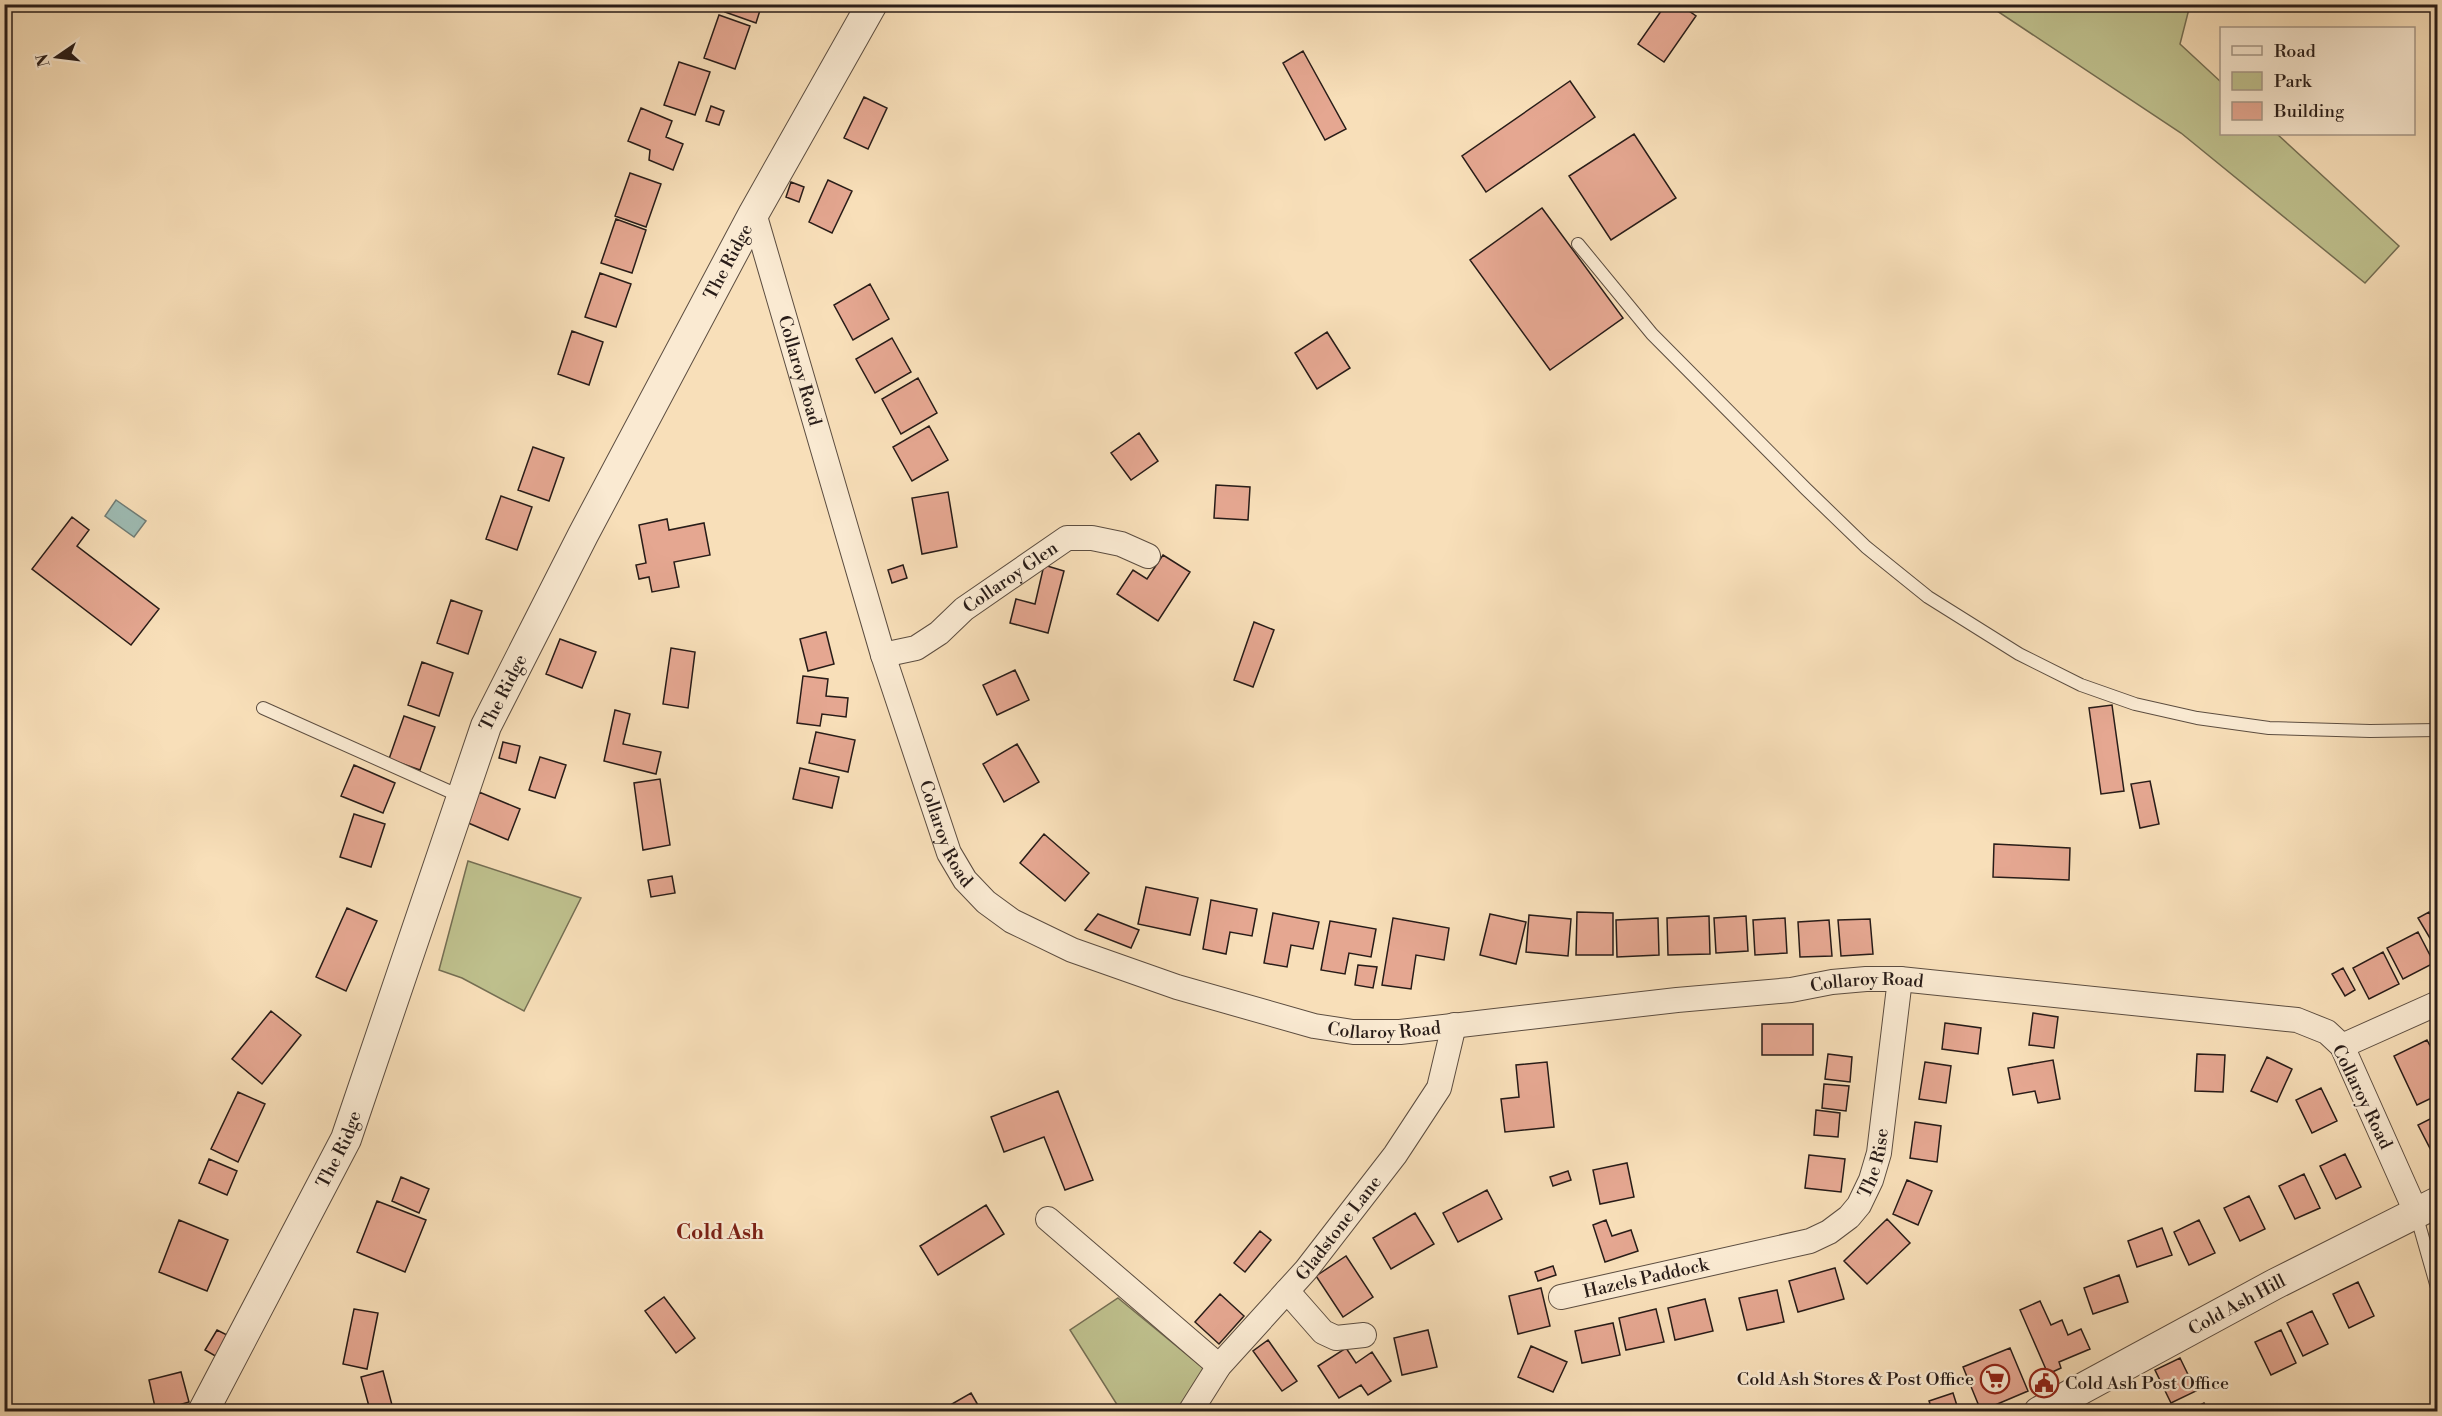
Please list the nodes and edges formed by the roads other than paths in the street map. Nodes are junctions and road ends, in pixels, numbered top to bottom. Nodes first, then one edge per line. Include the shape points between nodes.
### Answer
1 (872, 4) edge
2 (754, 213) junction
3 (1578, 244) dead end
4 (1148, 556) dead end
5 (883, 656) junction
6 (264, 708) dead end
7 (2438, 730) edge
8 (462, 797) junction
9 (1900, 979) junction
10 (2438, 1003) edge
11 (1454, 1024) junction
12 (2342, 1046) junction
13 (2427, 1207) edge
14 (1048, 1219) dead end
15 (1732, 1258) joint
16 (1287, 1291) junction
17 (2438, 1291) edge
18 (1561, 1297) dead end
19 (1364, 1335) dead end
20 (1219, 1366) junction
21 (203, 1412) edge
22 (1190, 1412) edge
23 (2039, 1412) edge

1 - 2 street, The Ridge
2 - 5 street, Collaroy Road
2 - 8 street, The Ridge via 486,726
3 - 7 lane via 1652,334 1866,547 1928,597 2019,654 2081,685 2135,704 2197,718 2269,728
4 - 5 street, Collaroy Glen via 1121,544 1067,538 964,609 916,648
5 - 11 street, Collaroy Road via 949,854 986,902 1012,921 1072,950 1177,987 1314,1026 1353,1032 1400,1032
6 - 8 lane
8 - 21 street, The Ridge via 346,1139
9 - 11 street, Collaroy Road via 1832,982 1791,990
9 - 12 street, Collaroy Road via 2297,1020 2327,1032
9 - 15 street, The Rise via 1879,1153 1872,1180 1859,1205 1849,1217 1820,1236
10 - 12 street
11 - 16 street, Gladstone Lane via 1439,1088 1395,1155
12 - 13 street, Collaroy Road
13 - 17 lane
13 - 23 street, Cold Ash Hill
14 - 20 street
15 - 18 street, Hazels Paddock
16 - 19 street via 1323,1332 1336,1338
16 - 20 street, Gladstone Lane
20 - 22 street, Gladstone Lane

